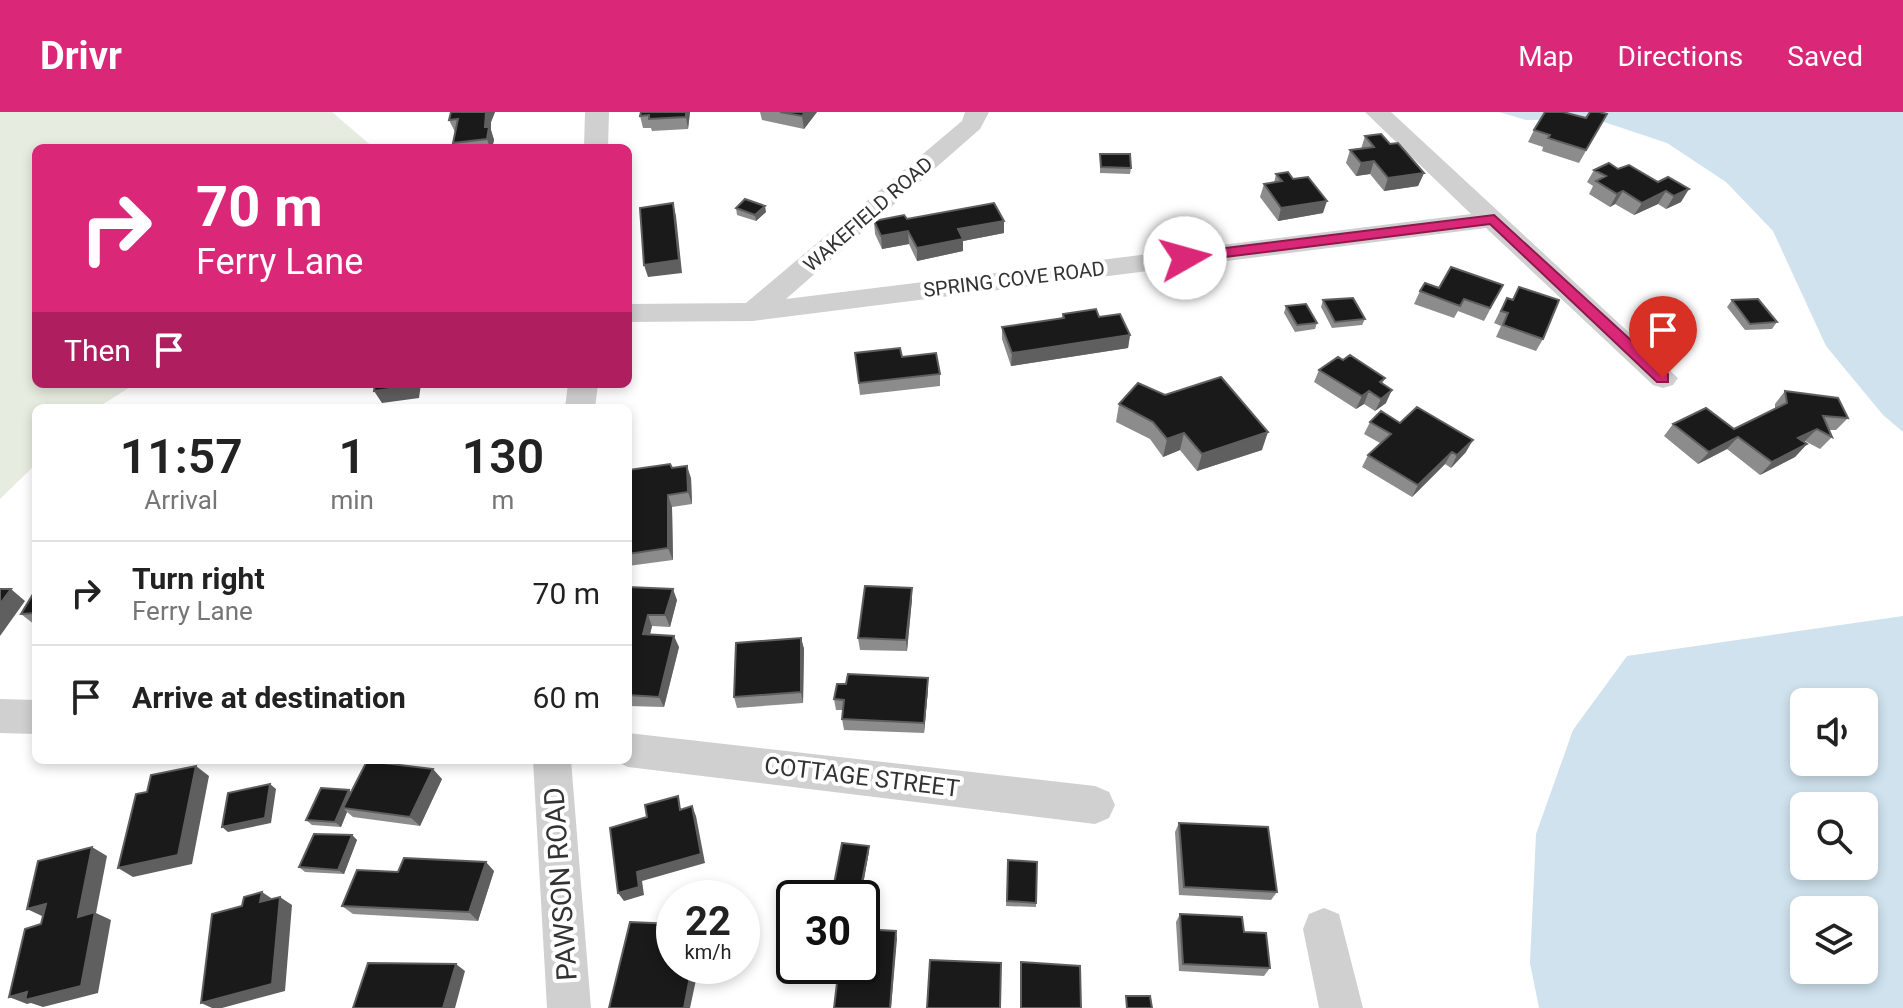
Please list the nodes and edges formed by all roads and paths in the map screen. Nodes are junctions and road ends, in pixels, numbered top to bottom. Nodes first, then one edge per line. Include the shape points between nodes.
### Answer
1 (597, 112) edge
2 (977, 112) edge
3 (1377, 112) edge
4 (596, 144) edge
5 (1494, 219) junction
6 (753, 312) junction
7 (632, 313) edge
8 (1663, 378) dead end
9 (0, 716) edge
10 (32, 717) edge
11 (632, 750) edge
12 (552, 764) edge
13 (1095, 805) dead end
14 (1324, 929) dead end
15 (569, 1008) edge
16 (1341, 1008) edge

1 - 4 street
2 - 6 street, WAKEFIELD ROAD via 972,124
3 - 5 street
5 - 6 street, SPRING COVE ROAD
5 - 8 street
6 - 7 street, SPRING COVE ROAD
9 - 10 street
11 - 13 street, COTTAGE STREET
12 - 15 street, PAWSON ROAD
14 - 16 street

